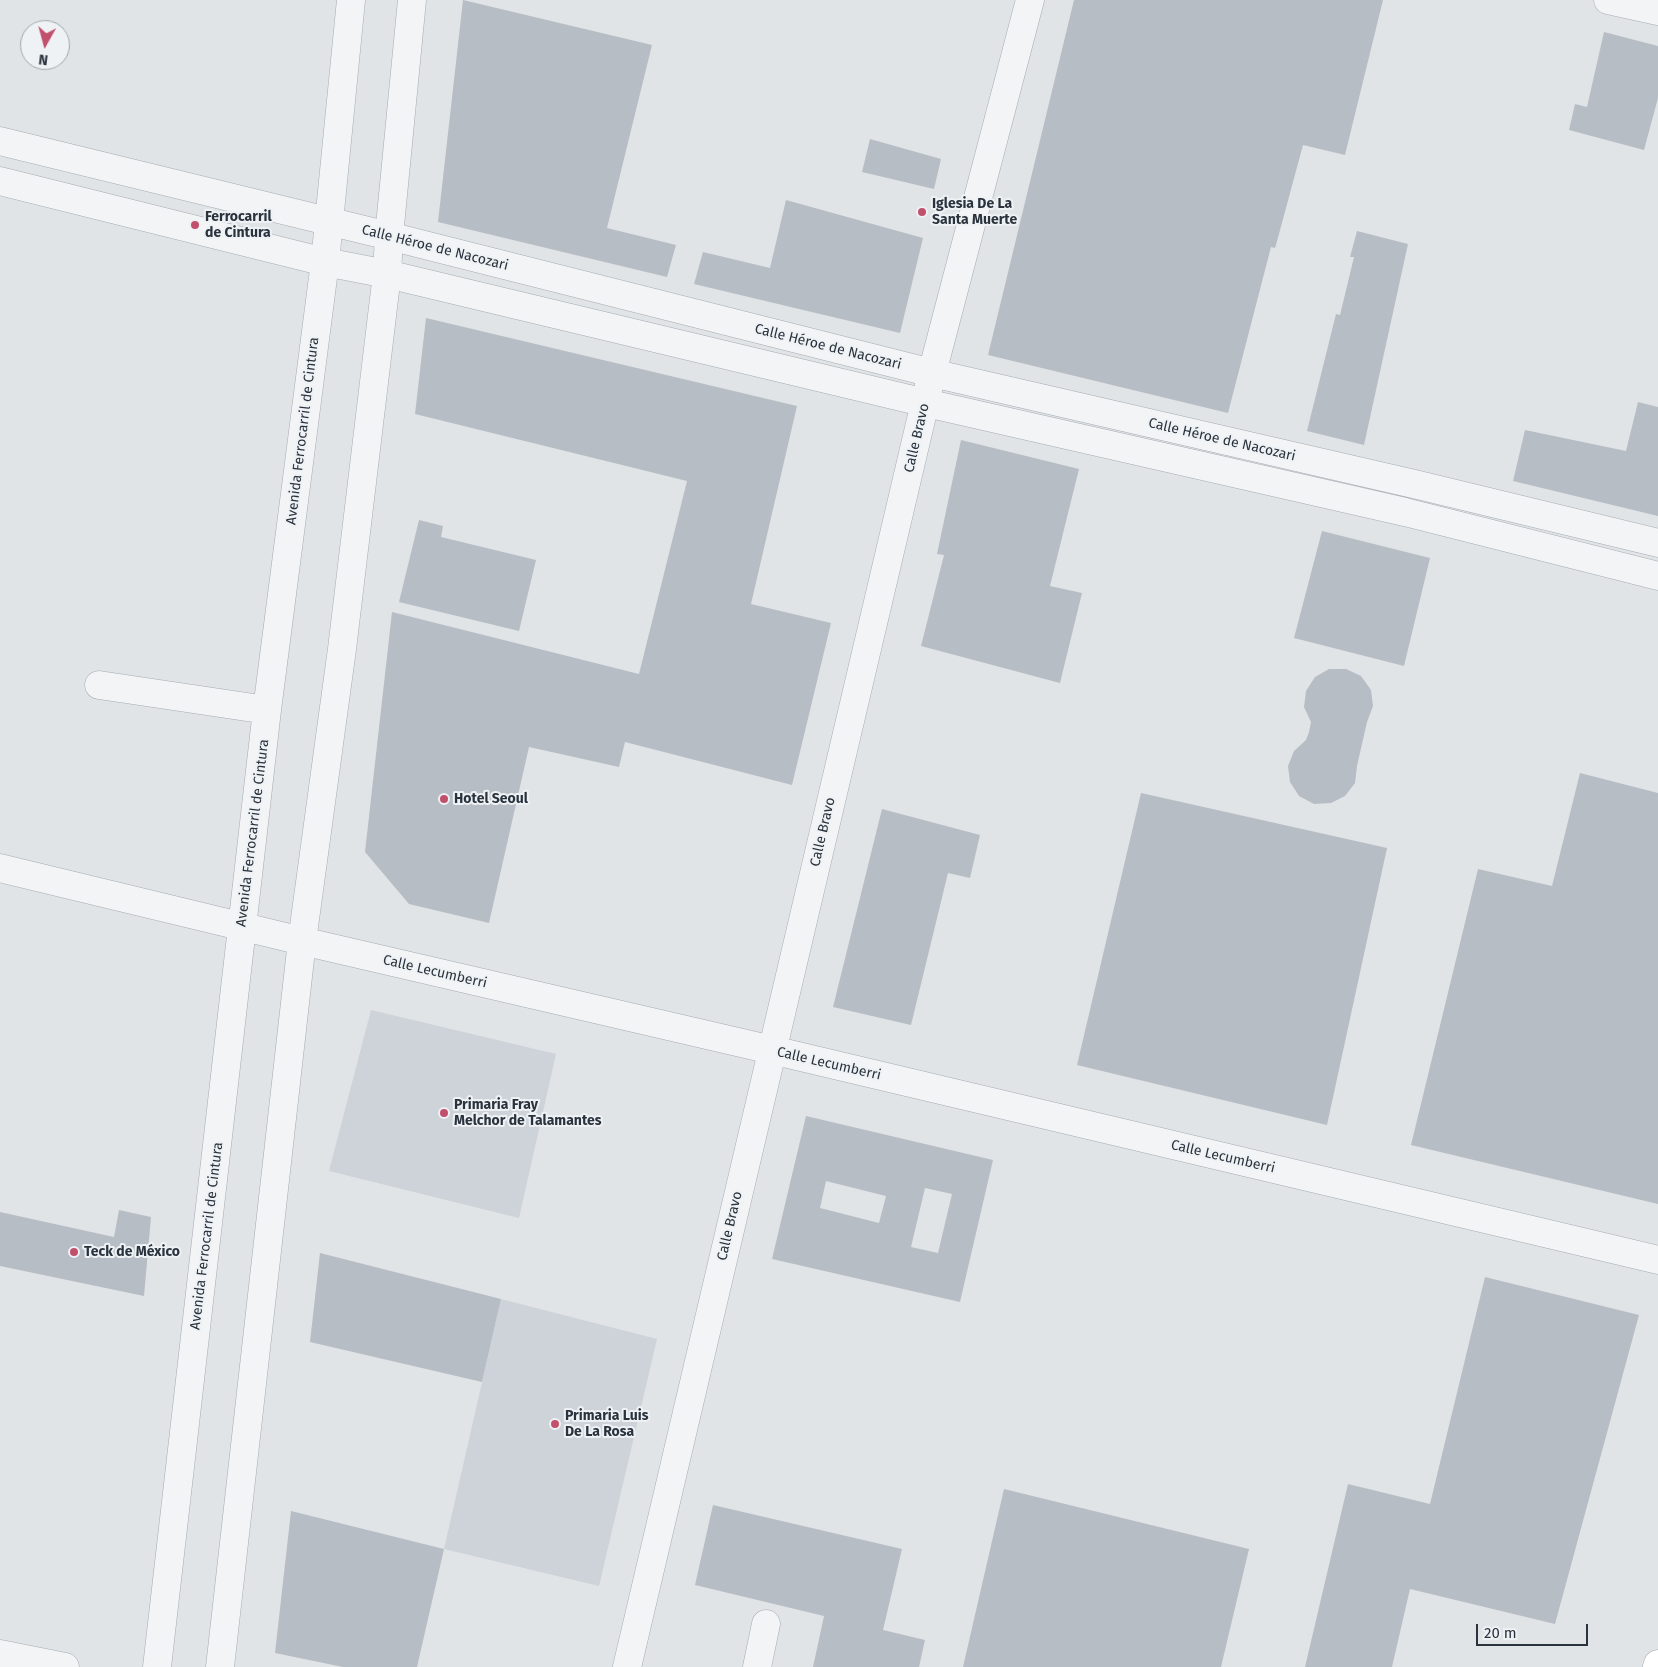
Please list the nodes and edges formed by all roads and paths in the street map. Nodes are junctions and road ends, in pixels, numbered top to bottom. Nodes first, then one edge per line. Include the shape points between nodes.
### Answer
1 (351, 0) edge
2 (412, 0) edge
3 (1030, 0) edge
4 (1608, 0) edge
5 (1658, 11) edge
6 (0, 142) edge
7 (0, 181) edge
8 (329, 222) junction
9 (389, 236) junction
10 (325, 262) junction
11 (387, 274) junction
12 (932, 373) junction
13 (926, 403) junction
14 (1658, 544) edge
15 (1658, 576) edge
16 (98, 685) dead end
17 (267, 710) junction
18 (0, 868) edge
19 (242, 927) junction
20 (302, 941) junction
21 (772, 1050) junction
22 (1658, 1260) edge
23 (766, 1624) dead end
24 (0, 1654) edge
25 (65, 1667) edge
26 (157, 1667) edge
27 (220, 1667) edge
28 (627, 1667) edge
29 (757, 1667) edge

1 - 8 street, Avenida Ferrocarril de Cintura
2 - 9 street
3 - 12 street, Calle Bravo
4 - 5 street
6 - 8 street, Calle Héroe de Nacozari
7 - 10 street
8 - 9 street, Calle Héroe de Nacozari
8 - 10 street, Avenida Ferrocarril de Cintura
9 - 11 street
9 - 12 street, Calle Héroe de Nacozari
10 - 11 street
10 - 17 street, Avenida Ferrocarril de Cintura
11 - 13 street
11 - 20 street via 342,649
12 - 13 street, Calle Bravo
12 - 14 street, Calle Héroe de Nacozari
13 - 15 street via 1405,512
13 - 21 street, Calle Bravo
16 - 17 street
17 - 19 street, Avenida Ferrocarril de Cintura
18 - 19 street, Calle Lecumberri
19 - 20 street, Calle Lecumberri
19 - 26 street, Avenida Ferrocarril de Cintura
20 - 21 street, Calle Lecumberri
20 - 27 street
21 - 22 street, Calle Lecumberri
21 - 28 street, Calle Bravo
23 - 29 street
24 - 25 street

